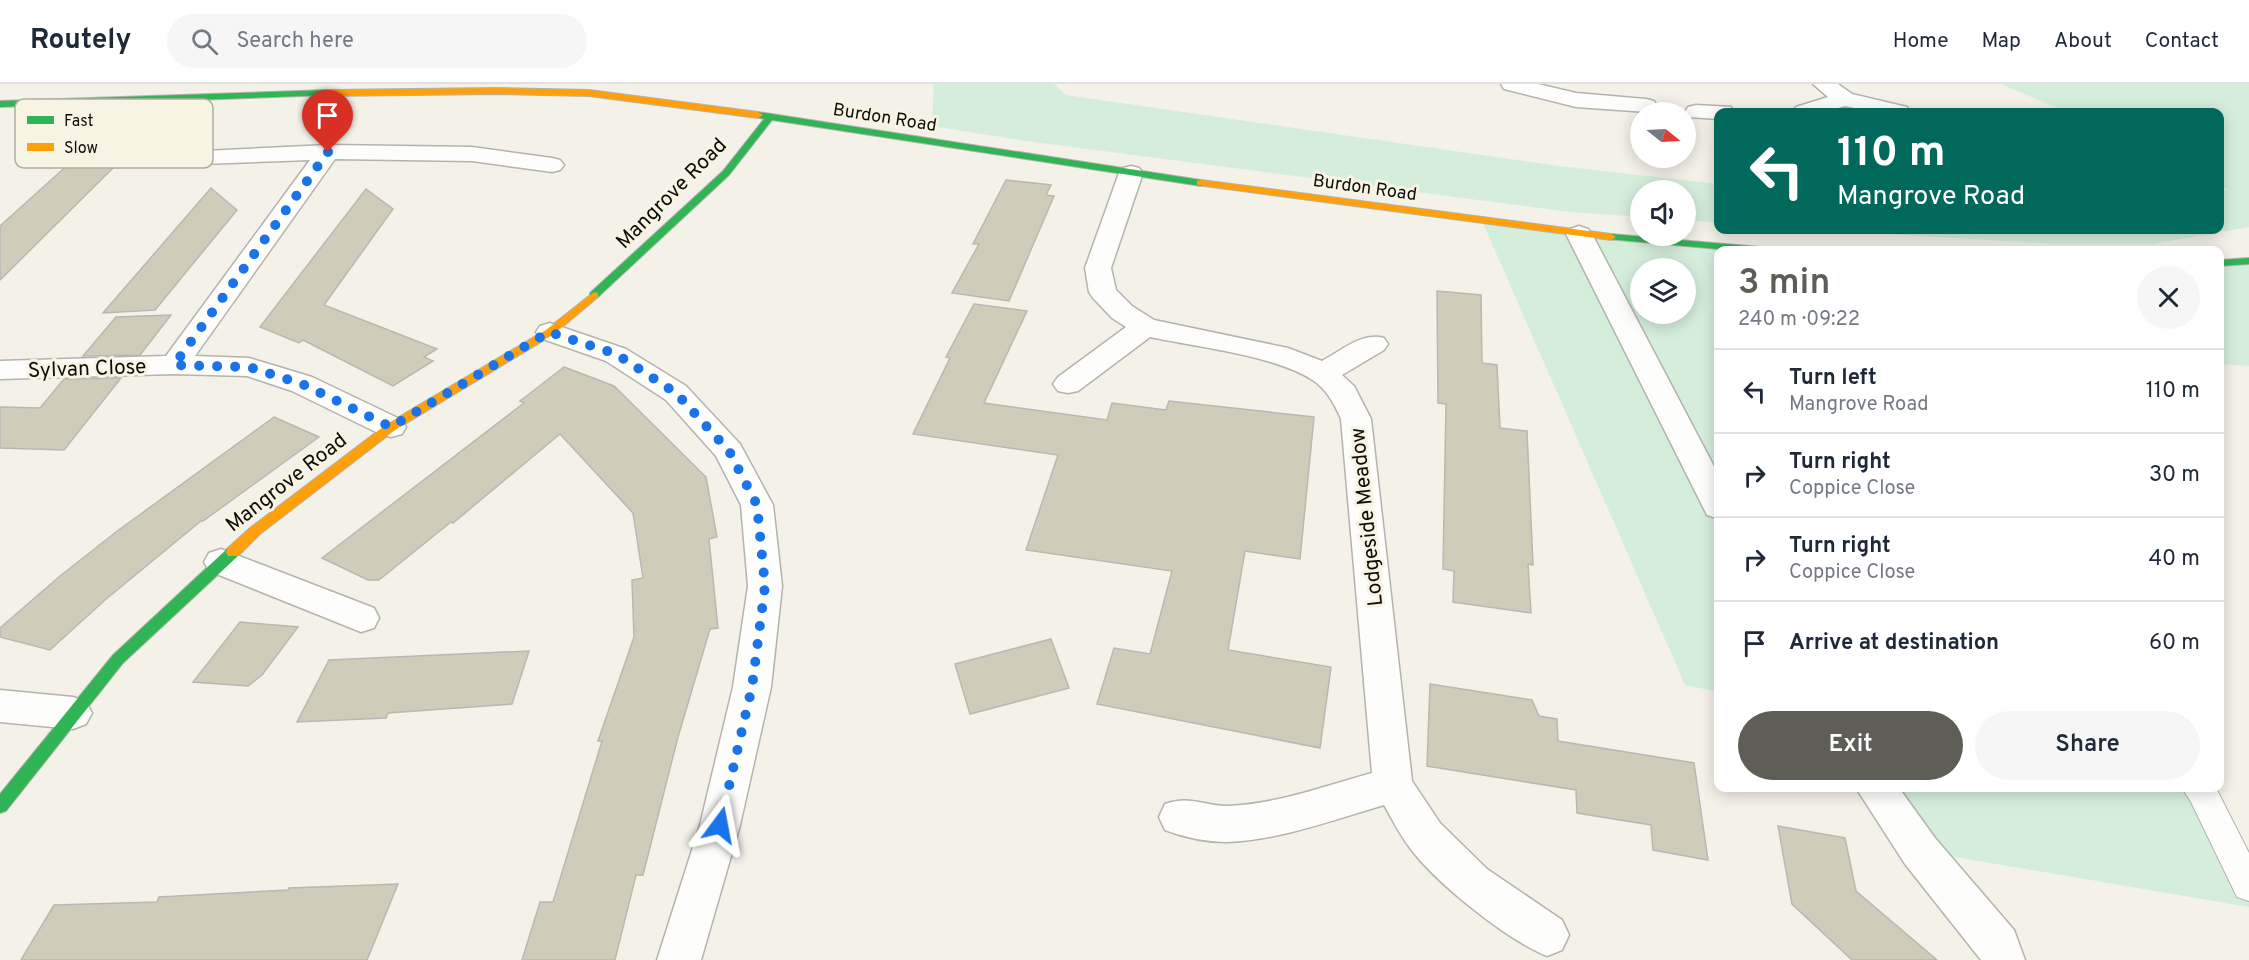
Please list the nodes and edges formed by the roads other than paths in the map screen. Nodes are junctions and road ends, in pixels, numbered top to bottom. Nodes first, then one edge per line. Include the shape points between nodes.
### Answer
1 (1512, 84) edge
2 (1824, 84) edge
3 (592, 88) edge
4 (16, 91) dead end
5 (156, 99) edge
6 (1844, 99) junction
7 (0, 104) edge
8 (15, 104) edge
9 (1630, 105) edge
10 (1816, 108) edge
11 (1882, 108) edge
12 (1696, 112) dead end
13 (1714, 112) edge
14 (770, 117) junction
15 (328, 152) junction
16 (213, 157) edge
17 (552, 165) dead end
18 (1131, 173) junction
19 (1579, 234) junction
20 (1715, 246) edge
21 (2249, 261) edge
22 (2224, 262) edge
23 (1145, 327) junction
24 (549, 332) junction
25 (1374, 344) dead end
26 (174, 365) junction
27 (0, 370) edge
28 (1323, 373) junction
29 (1068, 384) dead end
30 (391, 427) junction
31 (1714, 497) edge
32 (221, 562) junction
33 (361, 618) dead end
34 (0, 706) edge
35 (73, 713) junction
36 (1393, 785) junction
37 (1879, 792) edge
38 (2202, 792) edge
39 (0, 806) edge
40 (1179, 817) dead end
41 (2249, 886) edge
42 (1547, 935) dead end
43 (679, 960) edge
44 (2002, 960) edge

1 - 9 street via 1576,100
2 - 6 street
3 - 5 street, Burdon Road
3 - 14 street, Burdon Road
4 - 7 street
6 - 10 street
6 - 11 street
7 - 8 street, Burdon Road
12 - 13 street
14 - 18 street, Burdon Road
14 - 24 street, Mangrove Road via 726,173 625,268
15 - 16 street
15 - 17 street via 472,154
15 - 26 street
18 - 19 street, Burdon Road
18 - 23 street, Lodgeside Meadow via 1098,268 1103,292 1122,312
19 - 20 street, Burdon Road
19 - 31 street
21 - 22 street
23 - 28 street, Lodgeside Meadow via 1288,357
23 - 29 street
24 - 30 street, Mangrove Road
24 - 43 street via 616,354 676,393 729,451 757,505 765,586 752,687 720,825
25 - 28 street
26 - 27 street, Sylvan Close
26 - 30 street, Sylvan Close via 249,367 302,384
28 - 36 street, Lodgeside Meadow via 1344,393 1356,419
30 - 32 street, Mangrove Road via 255,531
32 - 33 street
32 - 35 street, Mangrove Road via 118,658
34 - 35 street
35 - 39 street, Mangrove Road
36 - 40 street via 1283,816 1227,824
36 - 42 street, Lodgeside Meadow via 1425,836 1472,883
37 - 44 street via 1920,851 1998,945
38 - 41 lane

